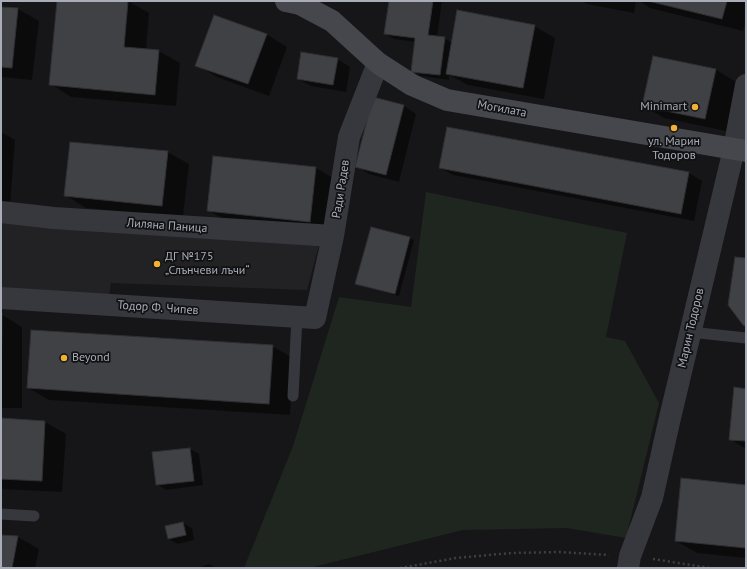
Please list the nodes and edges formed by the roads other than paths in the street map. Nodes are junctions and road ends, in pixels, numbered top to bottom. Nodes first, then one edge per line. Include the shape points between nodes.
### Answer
1 (286, 1) edge
2 (378, 63) junction
3 (746, 86) edge
4 (740, 150) edge
5 (1, 212) edge
6 (333, 236) junction
7 (1, 298) edge
8 (306, 317) junction
9 (690, 332) junction
10 (746, 338) edge
11 (293, 396) dead end
12 (1, 514) edge
13 (34, 516) dead end
14 (619, 562) edge

1 - 2 street, Могилата via 300,4 332,21
2 - 4 street, Могилата via 412,85 447,100
2 - 6 street, Ради Радев via 349,137
3 - 4 street, Марин Тодоров
4 - 9 street, Марин Тодоров
5 - 6 street, Лиляна Паница via 54,218
6 - 8 street, Ради Радев
7 - 8 street, Тодор Ф. Чипев
8 - 11 lane
9 - 10 lane
9 - 14 street, Марин Тодоров via 652,498 630,556
12 - 13 lane

